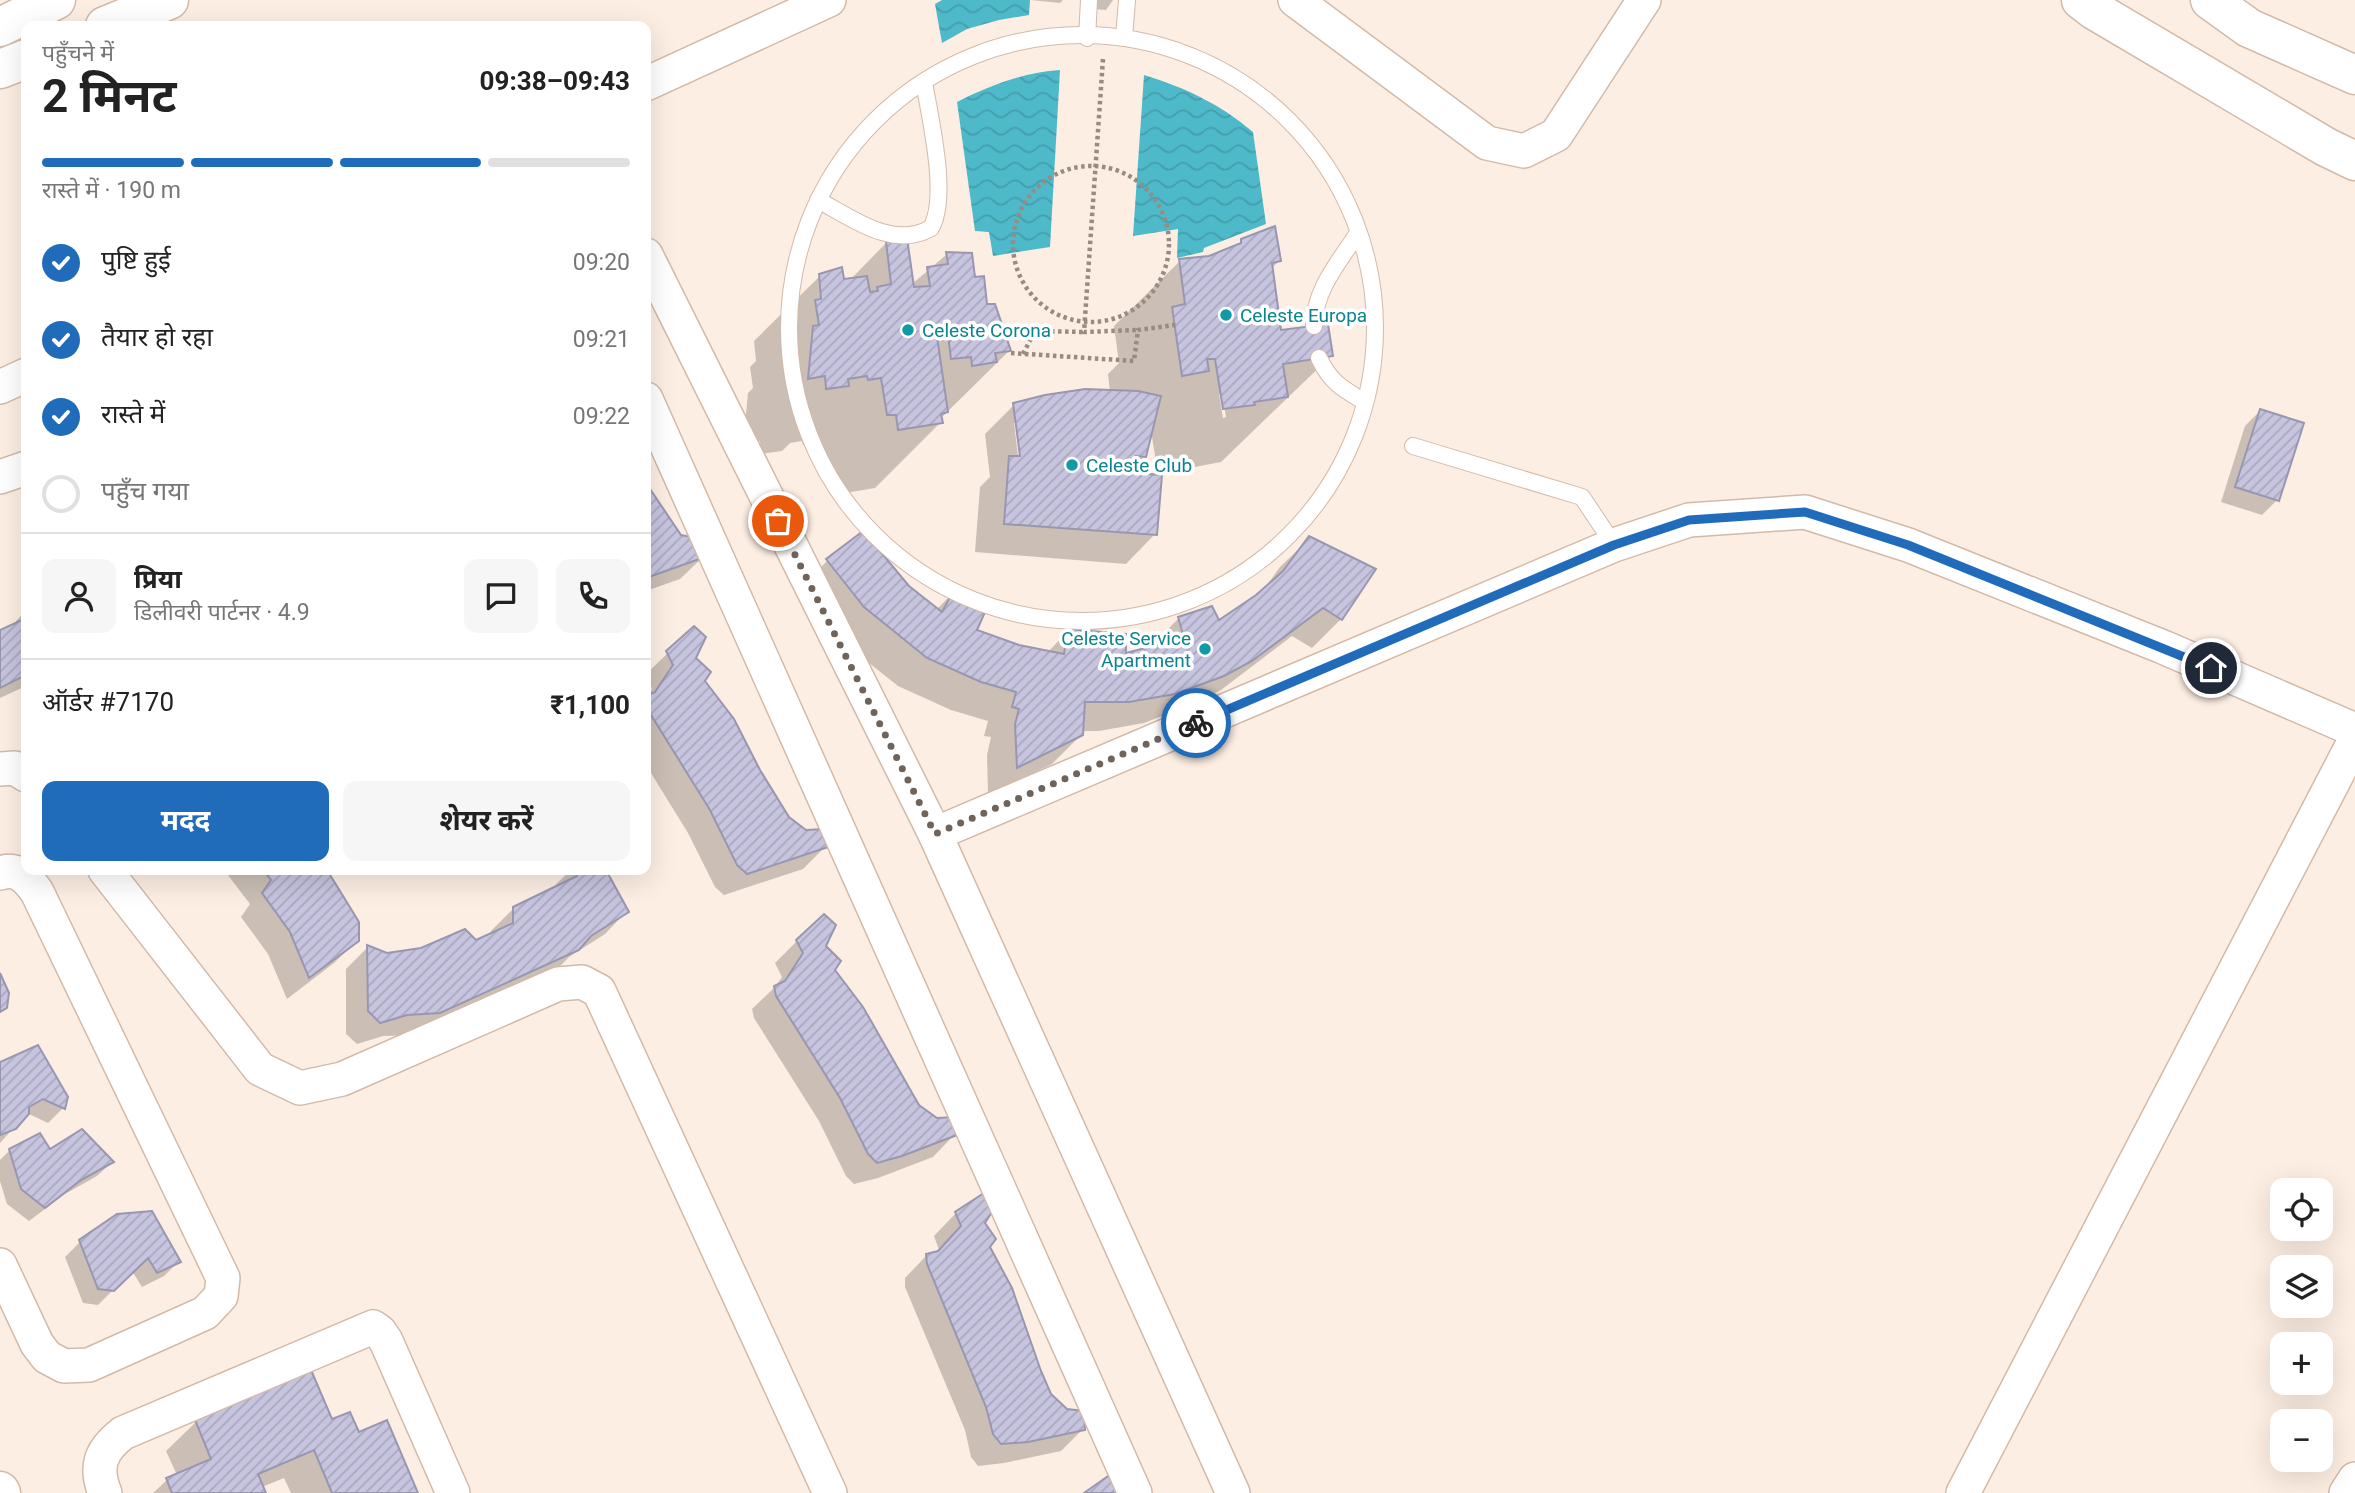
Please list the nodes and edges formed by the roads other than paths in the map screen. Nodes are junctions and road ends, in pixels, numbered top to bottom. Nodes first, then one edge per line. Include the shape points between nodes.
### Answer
1 (56, 0) edge
2 (169, 0) edge
3 (829, 0) edge
4 (1089, 0) edge
5 (1127, 0) edge
6 (1295, 0) edge
7 (1644, 0) edge
8 (2081, 0) edge
9 (2210, 0) edge
10 (117, 21) edge
11 (0, 27) edge
12 (1087, 38) junction
13 (1124, 38) junction
14 (21, 60) edge
15 (0, 69) edge
16 (2355, 75) edge
17 (651, 82) edge
18 (925, 82) junction
19 (2355, 161) edge
20 (818, 200) junction
21 (1358, 233) junction
22 (651, 266) edge
23 (1314, 326) dead end
24 (1319, 358) dead end
25 (21, 376) edge
26 (0, 387) edge
27 (1365, 402) junction
28 (651, 410) edge
29 (1413, 446) dead end
30 (21, 470) edge
31 (0, 477) edge
32 (1614, 545) junction
33 (2355, 730) edge
34 (2355, 740) edge
35 (0, 769) edge
36 (21, 772) edge
37 (935, 834) junction
38 (0, 873) edge
39 (21, 875) edge
40 (22, 875) edge
41 (108, 875) edge
42 (0, 1265) edge
43 (2355, 1479) edge
44 (96, 1490) edge
45 (453, 1493) edge
46 (830, 1493) edge
47 (1135, 1493) edge
48 (1233, 1493) edge
49 (1963, 1493) edge
50 (2346, 1493) edge

1 - 11 main road
2 - 10 main road
3 - 17 street
4 - 12 lane
5 - 13 lane
6 - 7 street via 1488,143 1524,151 1556,135
8 - 19 main road
9 - 16 main road via 2249,27
12 - 13 lane
12 - 18 lane via 1059,36 970,56
13 - 21 lane via 1170,46 1259,90 1289,118 1319,159
14 - 15 main road
18 - 20 lane via 901,96 838,156
18 - 20 lane via 938,179 939,205 931,228 923,233 883,234
20 - 27 lane via 805,229 790,301 786,349 811,440 831,491 907,571 1025,605 1105,620 1179,609 1255,571 1301,526 1333,484
21 - 23 lane via 1317,298
21 - 27 lane via 1381,296 1381,330
22 - 37 street
24 - 27 lane via 1339,387
25 - 26 street
28 - 47 street
29 - 32 lane via 1582,497
30 - 31 street
32 - 33 street via 1689,520 1805,512 1908,545
32 - 37 street
34 - 49 street
35 - 36 street
37 - 48 street
38 - 39 street
40 - 42 street via 37,892 223,1278 221,1296 205,1314 89,1365 64,1366 47,1357 37,1344
41 - 46 street via 260,1069 300,1088 341,1079 558,984 582,982 599,991
43 - 50 street
44 - 45 street via 104,1450 123,1433 373,1327 386,1341

